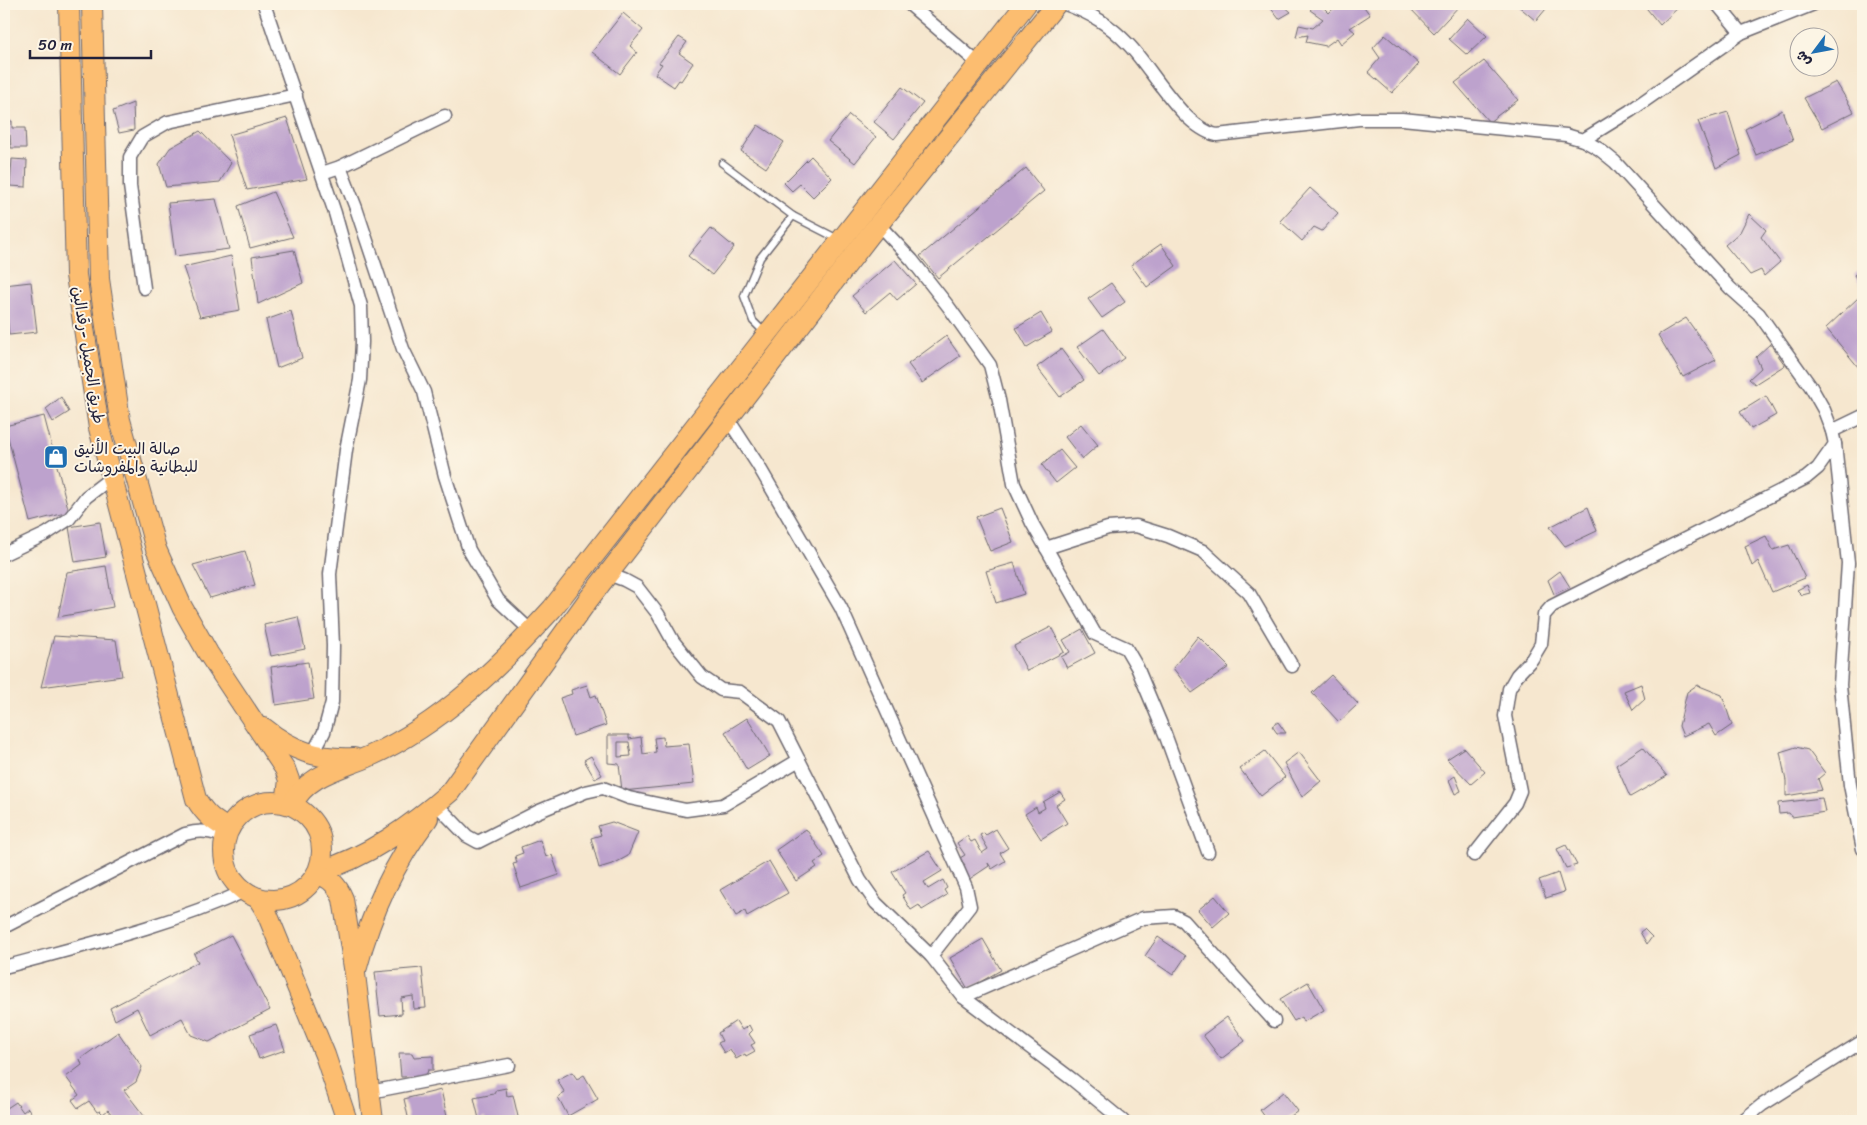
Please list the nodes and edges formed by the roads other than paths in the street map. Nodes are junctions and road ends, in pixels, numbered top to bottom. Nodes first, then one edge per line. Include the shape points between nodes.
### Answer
1 (69, 4) edge
2 (92, 4) edge
3 (264, 4) edge
4 (909, 4) edge
5 (1026, 4) edge
6 (1056, 4) edge
7 (1065, 4) edge
8 (1717, 4) edge
9 (1814, 4) edge
10 (1741, 34) junction
11 (979, 64) junction
12 (296, 95) junction
13 (446, 116) dead end
14 (1583, 140) junction
15 (722, 163) dead end
16 (340, 167) junction
17 (322, 174) junction
18 (793, 216) junction
19 (878, 224) junction
20 (841, 241) junction
21 (144, 288) dead end
22 (767, 335) junction
23 (1863, 416) edge
24 (728, 419) junction
25 (1832, 431) junction
26 (1835, 444) junction
27 (112, 477) junction
28 (1046, 548) junction
29 (4, 554) edge
30 (608, 574) junction
31 (570, 587) junction
32 (588, 600) junction
33 (531, 631) junction
34 (1292, 666) dead end
35 (249, 713) junction
36 (312, 755) junction
37 (371, 755) junction
38 (799, 760) junction
39 (444, 799) junction
40 (289, 804) junction
41 (227, 833) junction
42 (1863, 849) edge
43 (1208, 852) dead end
44 (1474, 855) dead end
45 (317, 873) junction
46 (252, 895) junction
47 (4, 927) edge
48 (931, 956) junction
49 (4, 967) edge
50 (355, 974) junction
51 (963, 997) junction
52 (1274, 1020) dead end
53 (1863, 1042) edge
54 (509, 1065) dead end
55 (370, 1092) junction
56 (347, 1121) edge
57 (373, 1121) edge
58 (1123, 1121) edge
59 (1742, 1121) edge

1 - 27 main road, طريق الجميل -رقدالين via 76,275 99,428
2 - 35 main road, طريق الجميل -رقدالين via 99,279 120,420 156,549 182,607
3 - 12 street
4 - 11 street
5 - 11 main road
6 - 19 main road
7 - 14 street via 1085,11 1115,31 1177,105 1209,133 1217,135 1359,119 1402,119 1542,132
8 - 10 street
9 - 10 street
10 - 14 street
11 - 20 main road
12 - 17 street
12 - 21 street via 168,122 142,137 130,157 130,186
13 - 16 street
14 - 25 street via 1615,162 1730,288 1759,314 1811,387
15 - 18 lane
16 - 17 street
16 - 33 street via 402,349 424,392 445,476 469,550 498,600
17 - 36 street via 361,306 362,342 360,380 346,450 330,574 332,702 324,732
18 - 20 lane
18 - 22 lane via 760,258 744,296 753,321
19 - 24 main road
19 - 28 street via 912,260 990,365 1014,484
20 - 22 main road
22 - 31 main road
23 - 25 street
24 - 30 main road
24 - 48 street via 841,608 966,887 970,906
25 - 26 street
26 - 42 street via 1848,563 1840,685 1850,785
26 - 44 street via 1818,468 1806,478 1559,601 1544,615 1541,644 1509,689 1505,716 1520,791 1515,803
27 - 29 street via 86,498 69,519
27 - 41 main road, طريق الجميل -رقدالين via 196,800
28 - 34 street via 1108,528 1136,526 1204,551 1250,593
28 - 43 street via 1095,634 1126,648 1137,667
30 - 32 main road
30 - 38 street via 637,587 702,677 721,690 740,692 779,721
31 - 32 main road
31 - 33 main road
32 - 39 main road
33 - 37 main road via 444,712
35 - 36 main road via 278,740
35 - 40 main road, طريق الجميل -رقدالين via 286,770
36 - 37 main road via 340,758
37 - 40 main road via 313,780
38 - 39 street via 722,805 686,810 629,798 603,788 537,812 478,842 467,836
38 - 48 street via 860,880 876,903
39 - 45 main road via 374,848
39 - 50 main road via 417,832 391,877 370,924
40 - 41 main road via 264,802 253,805 235,819
40 - 45 main road via 309,816 319,833 323,852
41 - 46 main road via 224,853 227,868 234,881
41 - 47 street via 206,830 185,834
45 - 46 main road via 296,895 278,900
45 - 50 main road via 334,883 344,899
46 - 49 street via 117,937
46 - 56 main road via 269,918 325,1055
48 - 51 street
50 - 55 main road
51 - 52 street via 1143,918 1174,916 1184,921
51 - 58 street
53 - 59 street
54 - 55 street
55 - 57 main road

